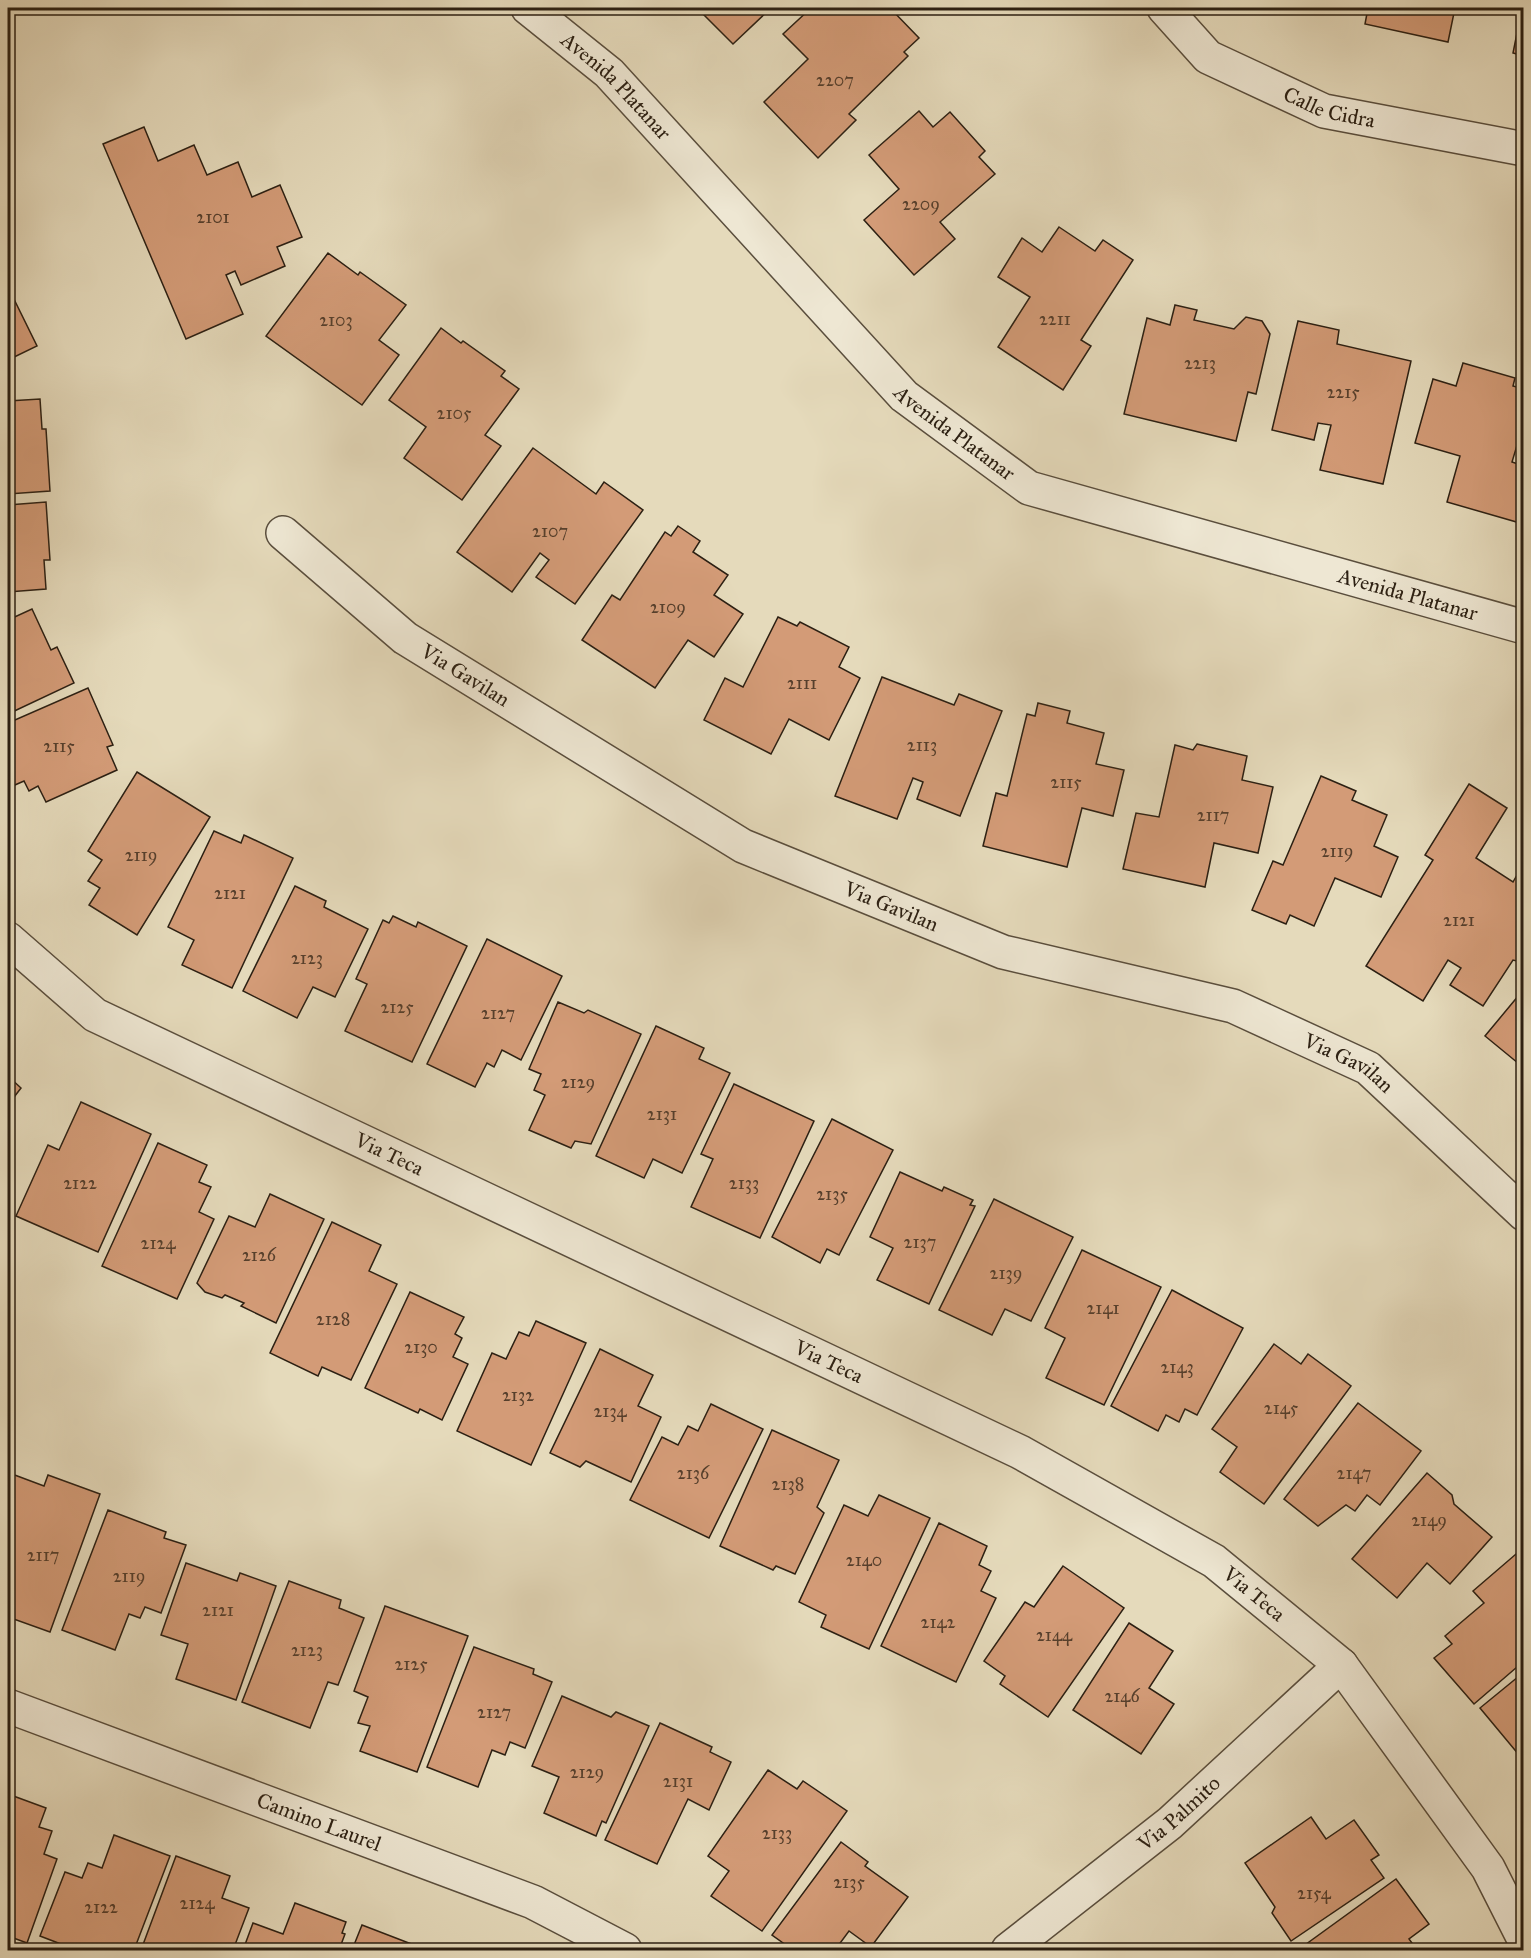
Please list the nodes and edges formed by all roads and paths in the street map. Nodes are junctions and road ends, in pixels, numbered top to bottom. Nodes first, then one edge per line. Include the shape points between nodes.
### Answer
1 (528, 8) edge
2 (1164, 8) edge
3 (1524, 148) edge
4 (283, 533) dead end
5 (1524, 627) edge
6 (8, 939) edge
7 (1524, 1214) edge
8 (1341, 1665) junction
9 (8, 1706) edge
10 (1524, 1939) edge
11 (625, 1950) edge
12 (1008, 1950) edge

1 - 5 street, Avenida Platanar via 609,73 904,396 1029,488
2 - 3 street, Calle Cidra via 1208,57 1324,111
4 - 7 street, Via Gavilan via 405,638 743,846 1003,952 1233,1005 1368,1068
6 - 8 street, Via Teca via 95,1015 1020,1452 1214,1561
8 - 10 street, Via Teca via 1488,1868
8 - 12 street, Via Palmito via 1170,1823
9 - 11 street, Camino Laurel via 532,1902

